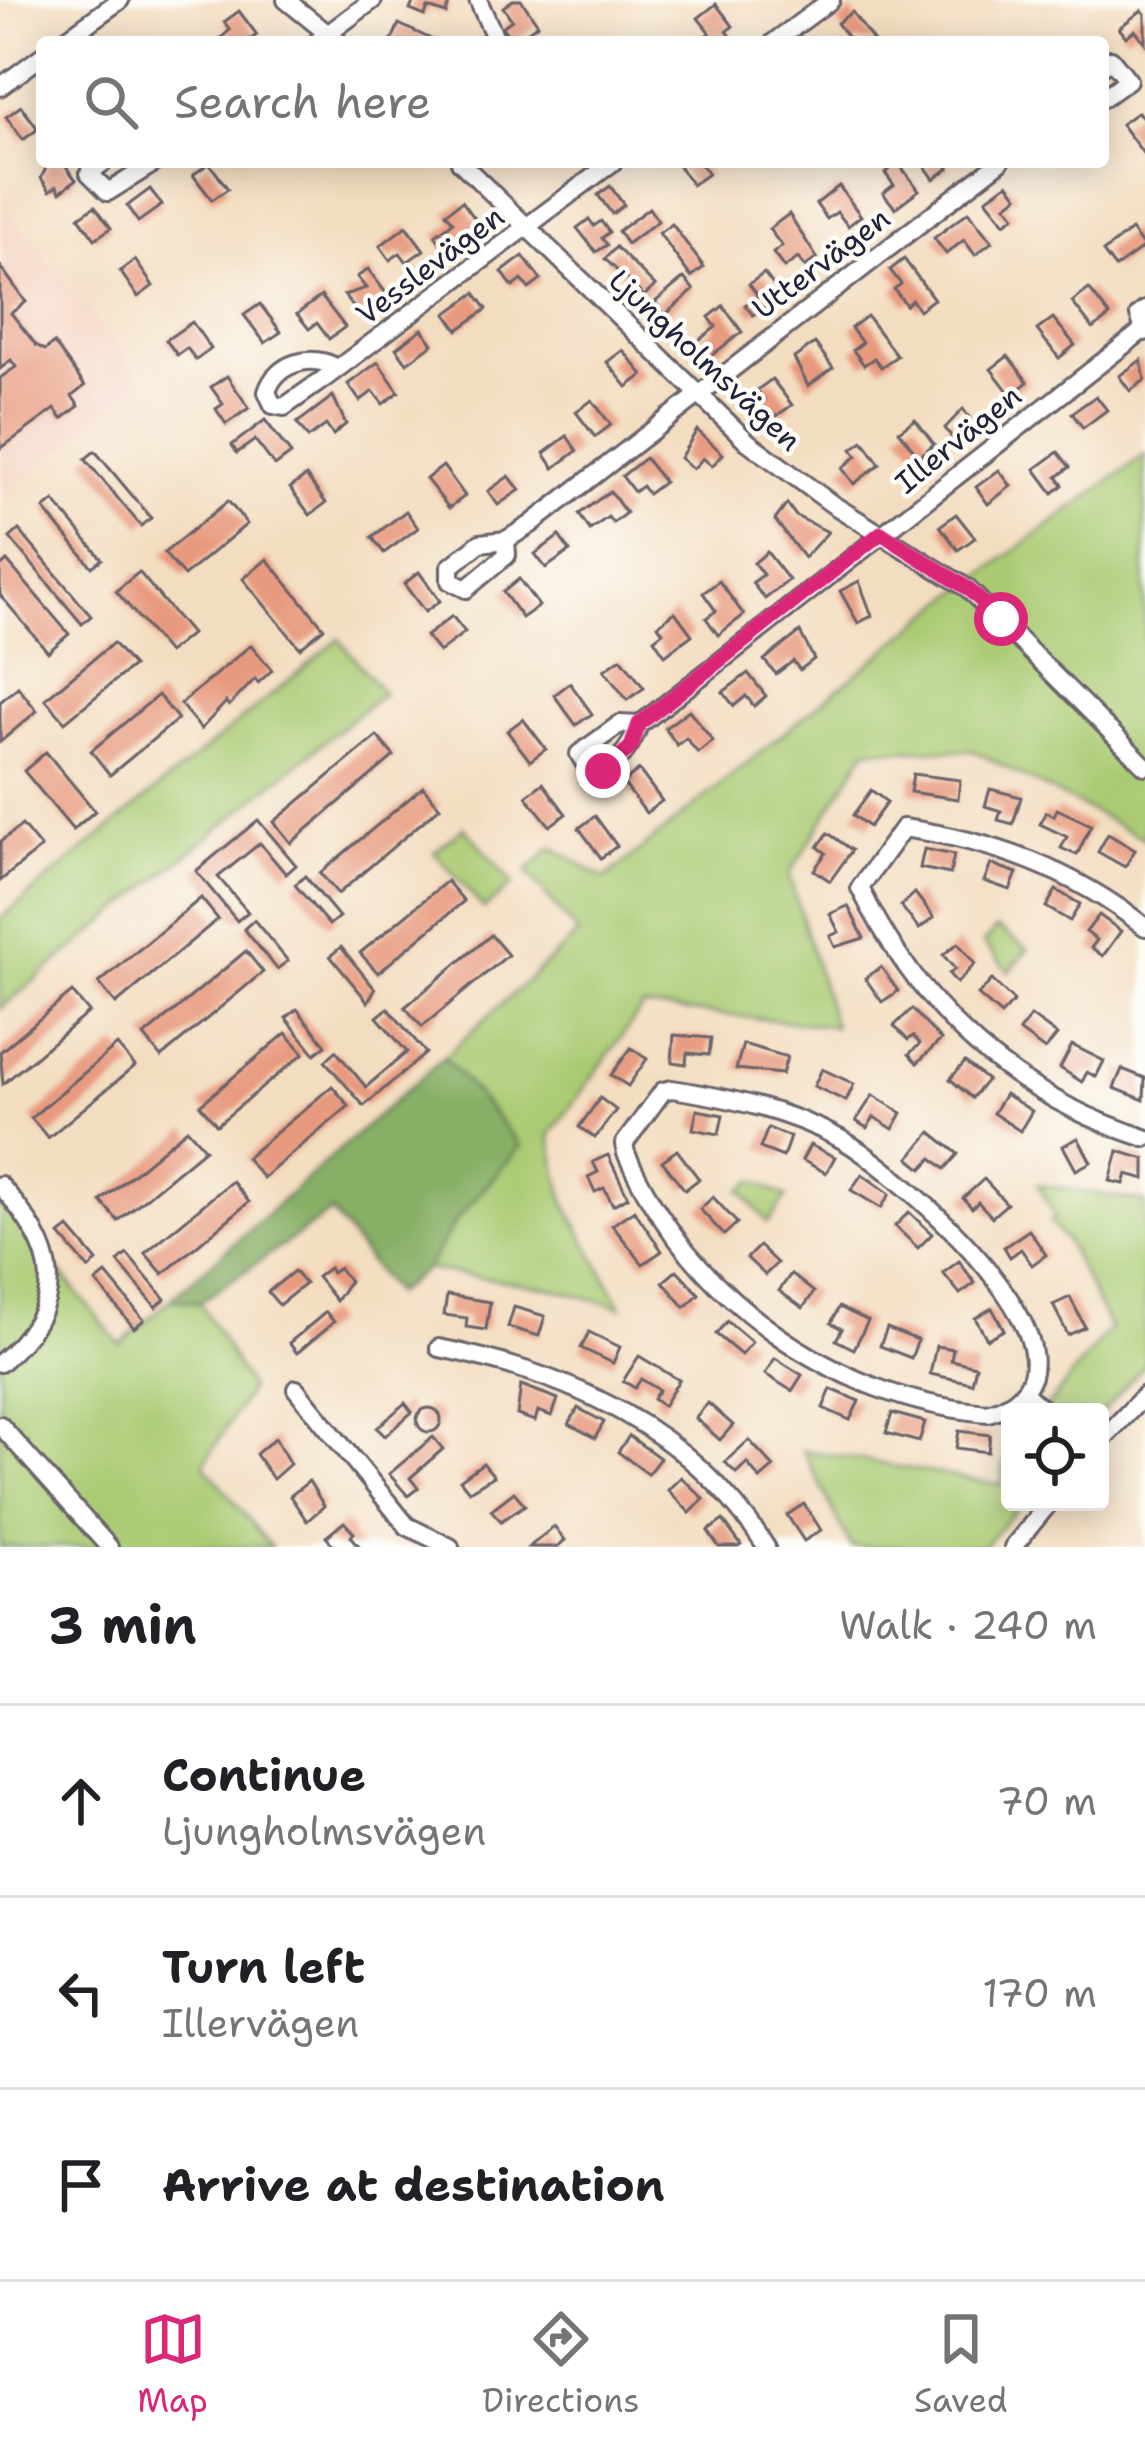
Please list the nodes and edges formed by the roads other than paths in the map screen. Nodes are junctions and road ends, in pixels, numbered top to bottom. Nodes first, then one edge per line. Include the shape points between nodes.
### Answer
1 (120, 0) edge
2 (286, 0) edge
3 (373, 0) edge
4 (478, 0) edge
5 (831, 0) edge
6 (70, 36) edge
7 (325, 36) edge
8 (331, 36) edge
9 (494, 36) edge
10 (782, 36) edge
11 (36, 60) edge
12 (1109, 60) edge
13 (0, 87) edge
14 (1109, 94) edge
15 (95, 168) edge
16 (146, 168) edge
17 (466, 168) edge
18 (606, 168) edge
19 (992, 168) edge
20 (526, 228) junction
21 (1145, 310) edge
22 (1144, 332) edge
23 (337, 368) dead end
24 (694, 394) junction
25 (881, 533) junction
26 (506, 540) dead end
27 (639, 724) dead end
28 (1145, 766) edge
29 (1145, 927) edge
30 (1145, 1138) edge
31 (0, 1185) edge
32 (439, 1348) dead end
33 (0, 1364) edge
34 (296, 1389) dead end
35 (1023, 1392) junction
36 (1145, 1395) edge
37 (1036, 1403) edge
38 (0, 1425) edge
39 (1109, 1433) edge
40 (1043, 1511) edge
41 (109, 1547) edge
42 (450, 1547) edge
43 (766, 1547) edge
44 (1013, 1547) edge

1 - 6 street
2 - 7 street
3 - 8 street
4 - 9 street
5 - 10 street
11 - 13 street
12 - 14 street via 1128,80
15 - 16 street via 88,173 108,192
17 - 20 street, Ljungholmsvägen
18 - 20 street, Vesslevägen
19 - 24 street, Uttervägen
20 - 23 street, Vesslevägen
20 - 24 street, Ljungholmsvägen
21 - 22 street, Illervägen via 1138,315
22 - 25 street, Illervägen
24 - 25 street, Ljungholmsvägen via 790,475
24 - 26 street, Uttervägen
25 - 27 street, Illervägen
25 - 28 street, Ljungholmsvägen via 967,588
29 - 30 street via 1069,876 989,844 903,828 860,888 901,963 999,1067 1052,1101
31 - 33 street via 38,1232 50,1294 32,1334
32 - 43 street via 537,1370 621,1408 704,1471
34 - 42 street via 407,1526
35 - 35 street via 988,1413 937,1406 849,1377 766,1328 706,1274 624,1144 672,1089 786,1114 891,1171 971,1247 1028,1333 1034,1364
35 - 37 street
36 - 39 street
38 - 41 street
40 - 44 street

